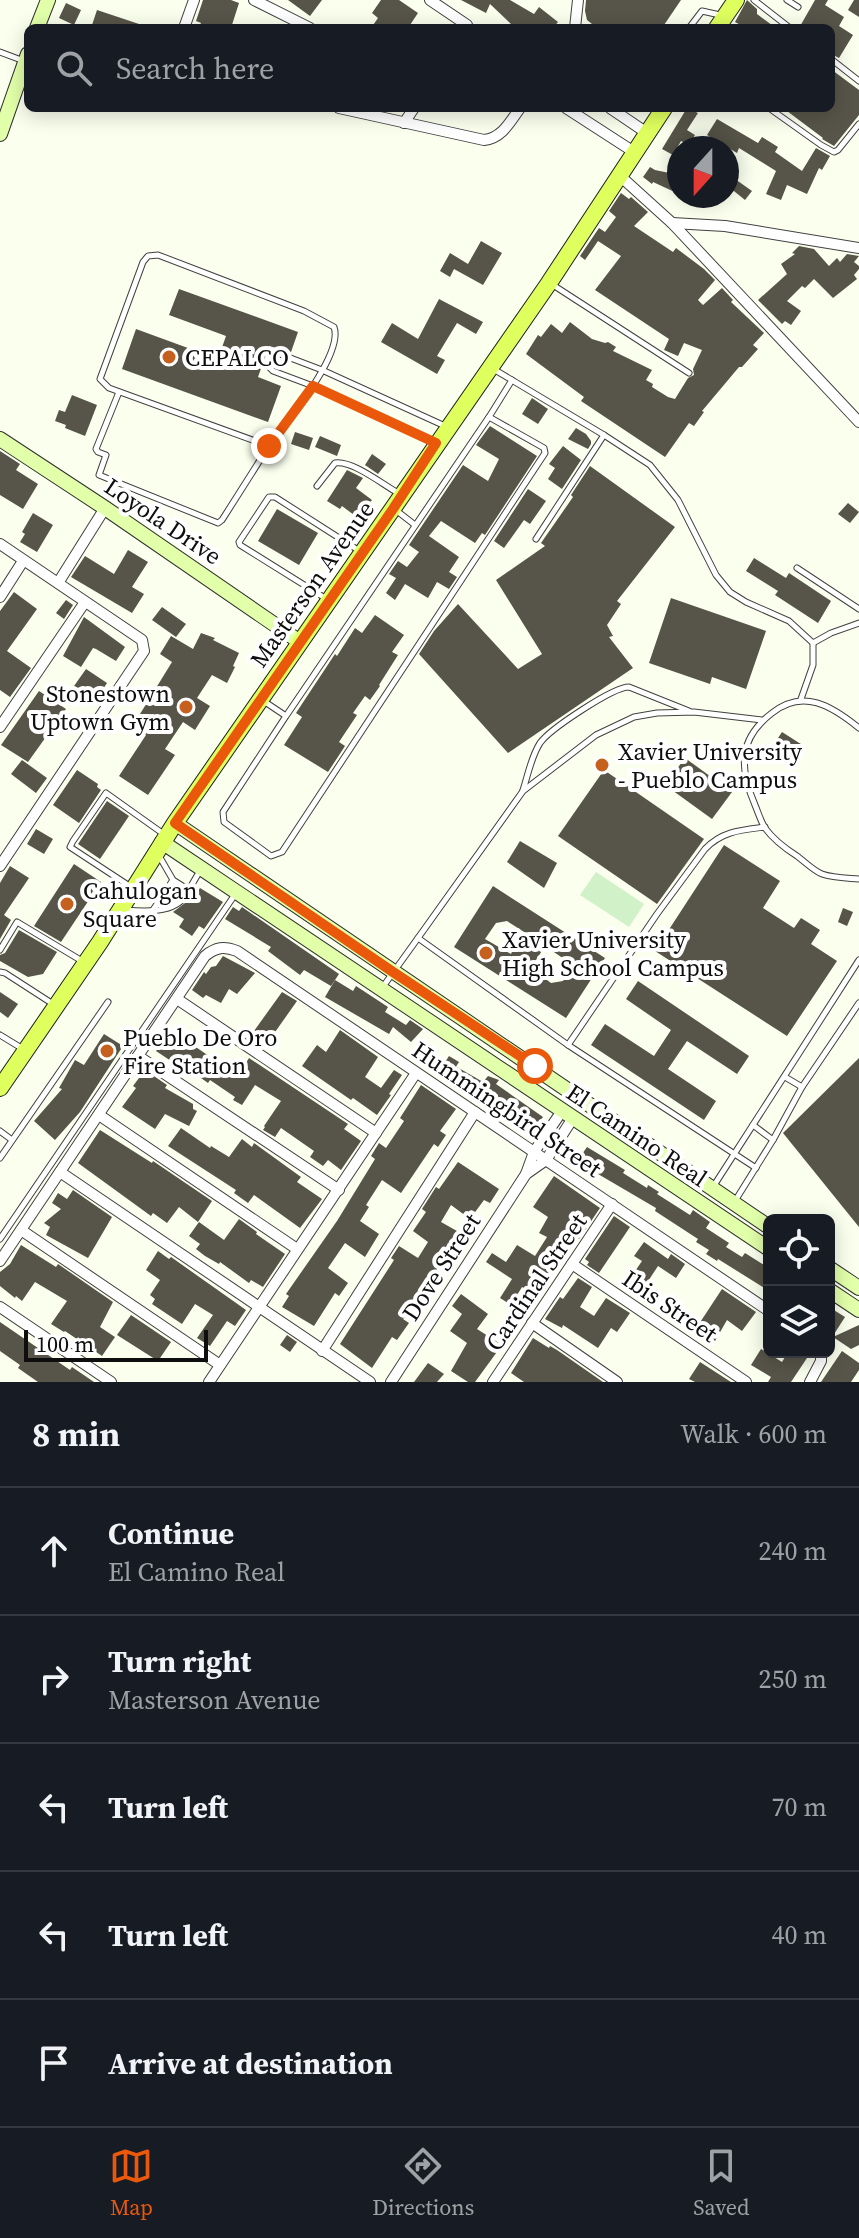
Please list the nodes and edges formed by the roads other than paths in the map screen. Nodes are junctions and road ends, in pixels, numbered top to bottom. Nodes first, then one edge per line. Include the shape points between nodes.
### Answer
1 (48, 0) edge
2 (194, 0) edge
3 (254, 0) edge
4 (430, 0) edge
5 (578, 0) edge
6 (736, 0) edge
7 (754, 0) edge
8 (787, 0) edge
9 (798, 7) dead end
10 (721, 22) edge
11 (39, 24) edge
12 (185, 24) edge
13 (302, 24) edge
14 (466, 24) edge
15 (575, 24) edge
16 (692, 24) edge
17 (785, 24) edge
18 (0, 52) edge
19 (24, 57) edge
20 (835, 62) edge
21 (24, 65) edge
22 (859, 81) edge
23 (4, 109) edge
24 (356, 112) edge
25 (411, 112) edge
26 (517, 112) edge
27 (572, 112) edge
28 (616, 112) edge
29 (661, 112) edge
30 (775, 112) edge
31 (404, 123) junction
32 (859, 124) edge
33 (647, 133) junction
34 (0, 134) edge
35 (634, 152) junction
36 (619, 175) junction
37 (672, 223) junction
38 (859, 248) edge
39 (549, 283) junction
40 (490, 367) junction
41 (322, 370) junction
42 (689, 373) dead end
43 (512, 380) junction
44 (313, 386) junction
45 (119, 392) junction
46 (856, 414) edge
47 (489, 417) junction
48 (448, 427) junction
49 (604, 435) junction
50 (0, 439) edge
51 (436, 443) junction
52 (269, 446) junction
53 (317, 486) dead end
54 (398, 502) junction
55 (105, 508) junction
56 (415, 525) junction
57 (536, 539) dead end
58 (0, 544) edge
59 (362, 553) junction
60 (23, 561) junction
61 (797, 568) dead end
62 (58, 583) junction
63 (0, 597) edge
64 (328, 601) junction
65 (85, 602) junction
66 (859, 609) edge
67 (859, 623) edge
68 (300, 642) junction
69 (813, 643) junction
70 (261, 699) junction
71 (801, 699) junction
72 (694, 712) junction
73 (286, 716) junction
74 (762, 720) junction
75 (0, 727) edge
76 (859, 728) edge
77 (523, 791) junction
78 (765, 827) junction
79 (165, 838) junction
80 (0, 866) edge
81 (202, 869) junction
82 (859, 879) edge
83 (173, 880) junction
84 (133, 889) junction
85 (189, 890) junction
86 (236, 892) junction
87 (121, 909) junction
88 (153, 911) junction
89 (418, 938) junction
90 (0, 950) edge
91 (859, 960) edge
92 (86, 963) junction
93 (0, 972) edge
94 (393, 972) junction
95 (381, 989) junction
96 (177, 999) junction
97 (108, 1002) dead end
98 (859, 1003) edge
99 (57, 1007) junction
100 (0, 1035) edge
101 (568, 1045) junction
102 (27, 1051) junction
103 (138, 1056) junction
104 (416, 1073) junction
105 (785, 1077) junction
106 (802, 1087) junction
107 (0, 1088) edge
108 (475, 1112) junction
109 (568, 1114) junction
110 (99, 1115) junction
111 (753, 1125) junction
112 (0, 1131) edge
113 (376, 1133) junction
114 (12, 1140) junction
115 (773, 1140) junction
116 (534, 1152) junction
117 (1, 1153) edge
118 (735, 1154) junction
119 (546, 1160) junction
120 (756, 1168) junction
121 (60, 1172) junction
122 (526, 1174) junction
123 (713, 1187) junction
124 (339, 1190) junction
125 (734, 1201) junction
126 (612, 1204) junction
127 (763, 1222) edge
128 (21, 1230) junction
129 (0, 1239) edge
130 (763, 1245) edge
131 (297, 1249) junction
132 (0, 1261) edge
133 (572, 1264) junction
134 (835, 1272) edge
135 (859, 1288) edge
136 (835, 1294) edge
137 (0, 1307) edge
138 (763, 1307) edge
139 (259, 1308) junction
140 (859, 1310) edge
141 (532, 1323) junction
142 (322, 1351) junction
143 (821, 1358) edge
144 (220, 1365) junction
145 (111, 1382) edge
146 (209, 1382) edge
147 (370, 1382) edge
148 (391, 1382) edge
149 (494, 1382) edge
150 (617, 1382) edge
151 (746, 1382) edge
152 (810, 1382) edge

1 - 11 street
2 - 12 street
3 - 13 street
4 - 14 street
5 - 15 street
6 - 10 main road
7 - 17 lane
8 - 9 lane
10 - 16 lane via 702,11
18 - 19 lane
20 - 22 lane
21 - 23 street
23 - 34 street
24 - 31 street
25 - 31 street
26 - 31 street via 491,139
27 - 35 street
28 - 33 street
29 - 33 main road, Masterson Avenue
30 - 32 lane via 834,152
33 - 35 main road, Masterson Avenue
35 - 36 main road, Masterson Avenue
36 - 37 street
36 - 39 main road, Masterson Avenue
37 - 38 street via 725,226
37 - 46 street
39 - 40 main road, Masterson Avenue
39 - 42 lane
40 - 43 lane
40 - 48 main road, Masterson Avenue
41 - 44 lane
41 - 44 lane via 275,354 269,367 273,371
41 - 45 lane via 337,335 328,322 158,255 148,256 101,372 103,384
41 - 48 lane
43 - 47 lane
43 - 49 lane
44 - 51 lane
44 - 52 lane
45 - 52 lane
45 - 52 lane via 96,449 106,455 99,475 218,523
47 - 56 lane
47 - 73 lane via 545,453 282,852 271,856 222,817
48 - 51 main road, Masterson Avenue
49 - 57 lane
49 - 69 lane via 650,465 669,487 730,592 789,621
50 - 55 street, Loyola Drive
51 - 54 main road, Masterson Avenue
53 - 54 lane via 340,461
54 - 56 lane
54 - 59 main road, Masterson Avenue
55 - 62 street
55 - 68 street, Loyola Drive
56 - 73 lane
58 - 60 street
59 - 64 main road, Masterson Avenue
59 - 64 lane via 269,497 240,545
60 - 62 street
60 - 63 street
61 - 66 lane
62 - 65 street
64 - 68 main road, Masterson Avenue
65 - 75 street
65 - 80 street via 142,640 144,651
67 - 69 lane
68 - 70 main road, Masterson Avenue
69 - 71 lane via 813,665
70 - 73 lane
70 - 79 main road, Masterson Avenue
71 - 74 lane
71 - 76 lane via 821,704
72 - 74 lane
72 - 77 lane via 634,717 596,735
72 - 77 lane via 629,687 606,694 541,741
74 - 78 lane via 748,737 743,763
77 - 89 lane
78 - 82 lane via 821,874
78 - 101 lane via 721,835 705,849
79 - 81 street, El Camino Real
79 - 83 lane
79 - 84 main road, Masterson Avenue
79 - 84 lane via 106,793 70,846
79 - 94 street, El Camino Real
81 - 85 lane
81 - 86 street, El Camino Real
83 - 85 lane
83 - 88 lane
84 - 87 main road, Masterson Avenue
85 - 88 lane via 178,903
86 - 95 street, El Camino Real
86 - 129 lane
87 - 88 lane
87 - 92 main road, Masterson Avenue
89 - 94 lane
89 - 101 lane
90 - 92 lane via 17,922
91 - 105 lane
92 - 99 main road, Masterson Avenue
93 - 99 lane
94 - 95 lane
94 - 123 street, El Camino Real
95 - 109 street, El Camino Real
96 - 103 street
96 - 104 street, Hummingbird Street via 205,956 228,948
96 - 113 street
97 - 114 lane
98 - 106 lane
99 - 102 main road, Masterson Avenue
100 - 102 lane
101 - 118 lane
102 - 107 main road, Masterson Avenue
103 - 110 street
103 - 124 street
104 - 108 street, Hummingbird Street
104 - 113 street
105 - 106 lane
105 - 111 lane
106 - 115 lane
108 - 116 street, Hummingbird Street
108 - 142 street
109 - 116 street, Dove Street
109 - 119 street, Dove Street
109 - 130 street, El Camino Real
110 - 121 street
110 - 131 street
111 - 115 lane
111 - 118 lane
112 - 114 lane
113 - 124 street
114 - 117 lane
115 - 120 lane
116 - 119 street, Hummingbird Street
116 - 122 street, Dove Street
118 - 120 lane
118 - 123 lane
119 - 122 street, Dove Street
119 - 126 street, Hummingbird Street
120 - 125 lane
121 - 128 street
121 - 139 street
122 - 148 street, Dove Street
123 - 125 street, El Camino Real
124 - 131 street
125 - 127 street, El Camino Real
126 - 133 street, Cardinal Street
126 - 138 street, Hummingbird Street
128 - 132 street
128 - 144 street
131 - 139 street
133 - 141 street, Cardinal Street
133 - 151 street, Ibis Street
134 - 135 street
136 - 140 street
137 - 145 street
139 - 142 street
139 - 144 street
141 - 149 street, Cardinal Street
141 - 150 street
142 - 147 street
143 - 152 street
144 - 146 street

